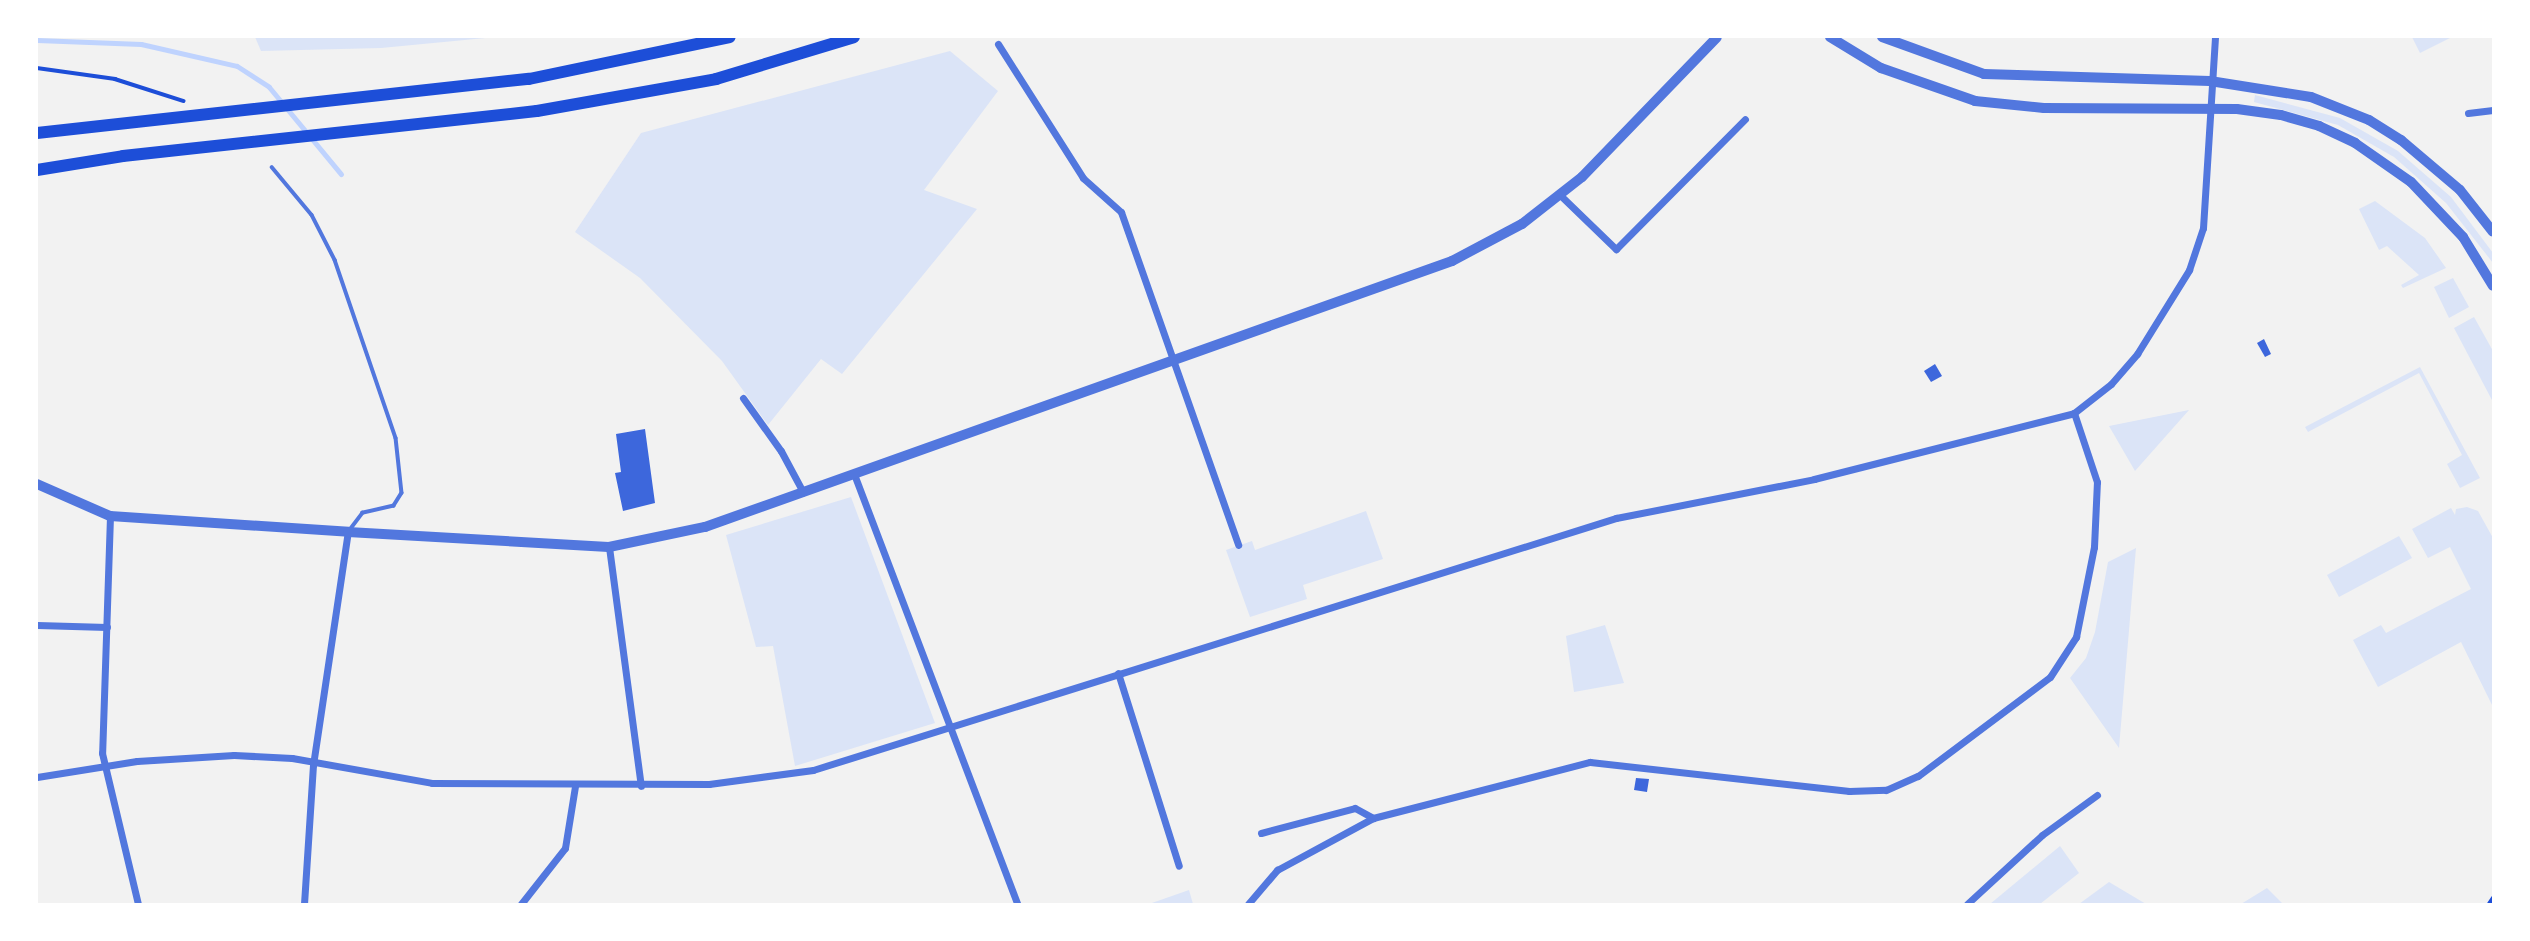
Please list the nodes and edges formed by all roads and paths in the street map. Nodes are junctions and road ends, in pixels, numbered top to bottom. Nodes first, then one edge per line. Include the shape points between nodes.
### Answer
1 (730, 37) edge
2 (854, 37) edge
3 (1717, 37) edge
4 (1830, 37) edge
5 (1882, 37) edge
6 (2215, 37) edge
7 (998, 44) dead end
8 (2210, 81) junction
9 (2208, 107) junction
10 (2493, 110) edge
11 (2468, 113) dead end
12 (1745, 119) dead end
13 (37, 133) edge
14 (272, 167) dead end
15 (37, 170) edge
16 (1560, 195) junction
17 (2493, 232) edge
18 (2493, 286) edge
19 (1175, 360) junction
20 (743, 398) dead end
21 (2074, 413) junction
22 (854, 474) junction
23 (37, 484) edge
24 (803, 492) junction
25 (110, 516) junction
26 (348, 532) junction
27 (1238, 545) dead end
28 (609, 547) junction
29 (37, 625) edge
30 (107, 627) junction
31 (1118, 673) junction
32 (951, 727) junction
33 (313, 765) junction
34 (104, 766) junction
35 (37, 776) edge
36 (575, 786) junction
37 (641, 786) junction
38 (2097, 795) dead end
39 (1373, 818) junction
40 (1261, 833) dead end
41 (1179, 866) dead end
42 (2493, 898) edge
43 (138, 904) edge
44 (304, 904) edge
45 (521, 904) edge
46 (1017, 904) edge
47 (1248, 904) edge
48 (1967, 904) edge
49 (2489, 904) edge

1 - 13 highway via 529,79
2 - 15 highway via 716,79 537,111 123,156
3 - 16 street
4 - 9 street via 1881,68 1975,102 2044,108
5 - 8 street via 1984,74
6 - 8 street
7 - 19 street via 1083,178 1121,212
8 - 9 street
8 - 17 street via 2311,97 2369,120 2432,164
9 - 18 street via 2281,114 2319,126 2385,161 2440,209
9 - 21 street via 2203,228 2189,270 2137,354
10 - 11 street
12 - 16 street via 1616,249
14 - 26 lane via 312,215 335,260 396,438 402,493 394,506 363,513
16 - 19 street via 1522,225 1452,261
19 - 22 street
19 - 27 street
20 - 24 street via 781,451
21 - 31 street via 1814,479 1616,518
21 - 39 street via 2097,482 2094,547 2076,637 2050,677 1918,776 1885,790 1849,791 1590,762
22 - 24 street
22 - 32 street
23 - 25 street
24 - 28 street via 705,527
25 - 26 street
25 - 30 street
26 - 28 street
26 - 33 street
28 - 37 street
29 - 30 street
30 - 34 street
31 - 32 street
31 - 41 street
32 - 37 street via 813,769 709,784
32 - 46 street
33 - 34 street via 292,758 234,755
33 - 36 street via 432,783
33 - 44 street
34 - 35 street
34 - 43 street
36 - 37 street
36 - 45 street via 565,848
38 - 48 street via 2042,835
39 - 40 street via 1355,808
39 - 47 street via 1277,870
42 - 49 path

